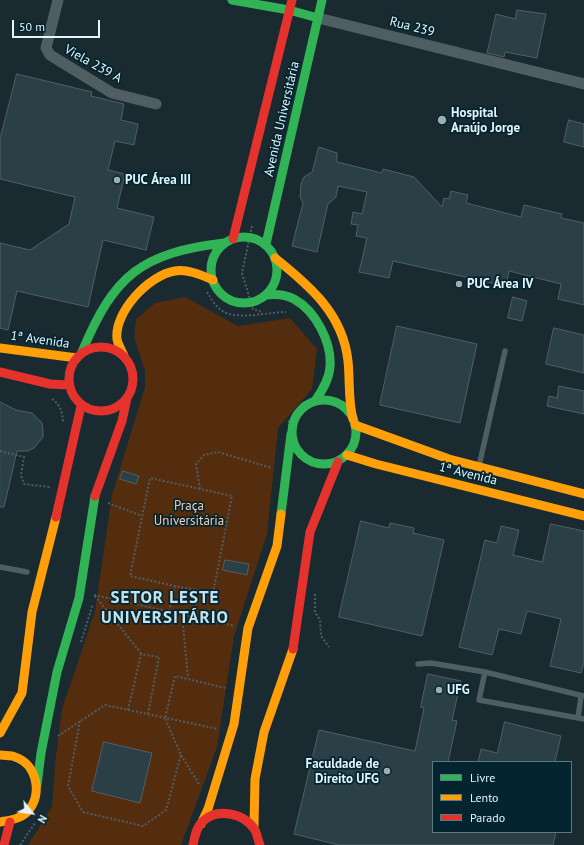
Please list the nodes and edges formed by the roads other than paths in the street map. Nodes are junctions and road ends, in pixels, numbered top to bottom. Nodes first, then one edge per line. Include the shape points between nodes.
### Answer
1 (58, 0) edge
2 (232, 0) edge
3 (292, 0) edge
4 (322, 0) edge
5 (289, 10) junction
6 (318, 18) junction
7 (584, 84) edge
8 (156, 104) dead end
9 (228, 241) junction
10 (266, 244) junction
11 (275, 258) junction
12 (213, 280) junction
13 (266, 295) junction
14 (0, 348) edge
15 (505, 352) dead end
16 (79, 355) junction
17 (124, 356) junction
18 (0, 372) edge
19 (70, 385) junction
20 (127, 398) junction
21 (315, 401) junction
22 (81, 406) junction
23 (355, 425) junction
24 (291, 434) junction
25 (347, 455) junction
26 (338, 462) junction
27 (479, 467) junction
28 (584, 494) edge
29 (584, 516) edge
30 (0, 567) edge
31 (27, 572) dead end
32 (418, 664) dead end
33 (485, 672) junction
34 (582, 696) edge
35 (581, 718) edge
36 (0, 733) edge
37 (0, 755) edge
38 (37, 785) junction
39 (0, 822) edge
40 (10, 822) junction
41 (201, 824) junction
42 (254, 826) junction
43 (4, 845) edge
44 (193, 845) edge
45 (260, 845) edge

1 - 8 street, Viela 239 A via 46,48 50,55 112,93
2 - 5 main road, Rua 239
3 - 5 main road, Avenida Universitária
4 - 6 main road, Avenida Universitária
5 - 6 main road, Rua 239
5 - 9 main road, Avenida Universitária
6 - 7 street, Rua 239
6 - 10 main road, Avenida Universitária
9 - 10 main road via 249,237
9 - 12 main road via 212,260
9 - 16 main road via 196,245 159,255 126,277 107,300
10 - 11 main road
11 - 13 main road via 276,278
11 - 23 main road via 310,286 339,324 347,350 350,409
12 - 13 main road via 225,298 235,302 257,301
12 - 17 main road via 191,272 176,271 160,275 145,287 126,307 119,325 117,339
13 - 21 main road via 278,294 293,299 320,326 329,353 330,365 323,389
14 - 16 main road, 1ª Avenida
15 - 27 lane
16 - 17 main road via 99,347 111,348
16 - 19 main road via 69,375
17 - 20 main road via 133,375 131,391
18 - 19 main road via 50,384
19 - 22 main road
20 - 22 main road via 114,409 105,411
20 - 38 main road via 122,420 94,498 80,598 58,672
21 - 23 main road via 326,400 340,404 351,415
21 - 24 main road via 305,405 298,413 292,423
22 - 36 main road via 32,612 22,693
23 - 25 main road via 356,436
23 - 27 main road, 1ª Avenida
24 - 26 main road via 296,449 307,461 328,465
24 - 41 main road via 276,546 248,628 234,724
25 - 26 main road
25 - 29 main road, 1ª Avenida
26 - 42 main road via 310,532 292,653 264,732 255,779
27 - 28 main road, 1ª Avenida
30 - 31 lane
32 - 33 lane via 430,663
33 - 34 lane
33 - 35 lane via 479,700
34 - 35 lane
37 - 38 main road via 18,758 28,765
38 - 40 main road via 33,805 19,819
39 - 40 main road
40 - 43 main road
41 - 42 main road via 218,813 228,812 238,814
41 - 44 main road
42 - 45 main road

